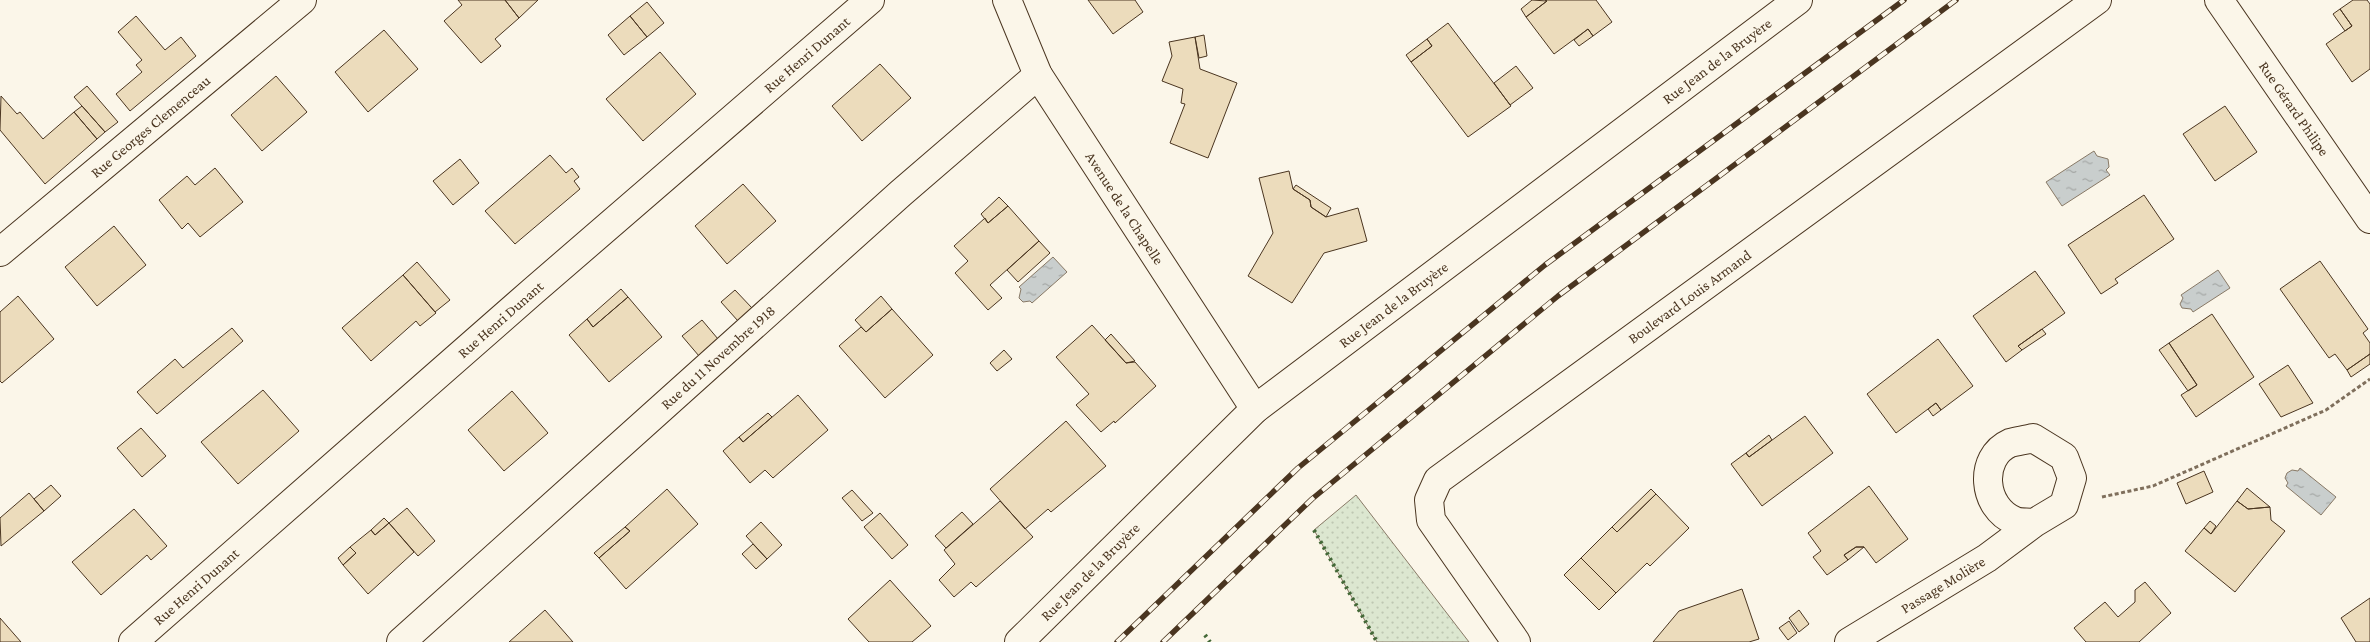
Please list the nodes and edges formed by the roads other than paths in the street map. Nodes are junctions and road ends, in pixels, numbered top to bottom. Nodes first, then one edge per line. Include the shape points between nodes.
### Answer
1 (302, 0) edge
2 (870, 0) edge
3 (1007, 0) edge
4 (1797, 0) edge
5 (2097, 0) edge
6 (2219, 0) edge
7 (1038, 75) junction
8 (2370, 219) edge
9 (0, 252) edge
10 (1255, 409) junction
11 (2034, 523) junction
12 (133, 642) edge
13 (401, 642) edge
14 (1019, 642) edge
15 (1516, 642) edge
16 (1849, 642) edge

1 - 9 street, Rue Georges Clemenceau
2 - 12 street, Rue Henri Dunant
3 - 7 street, Avenue de la Chapelle
4 - 10 street, Rue Jean de la Bruyère
5 - 15 street, Boulevard Louis Armand via 1438,480 1428,500 1431,520
6 - 8 street, Rue Gérard Philipe
7 - 10 street, Avenue de la Chapelle
7 - 13 street, Rue du 11 Novembre 1918 via 901,193
10 - 14 street, Rue Jean de la Bruyère
11 - 11 street, Passage Molière via 2015,521 1994,505 1987,484 1992,459 2009,444 2033,438 2064,457 2072,478 2064,505
11 - 16 street, Passage Molière via 1987,558

